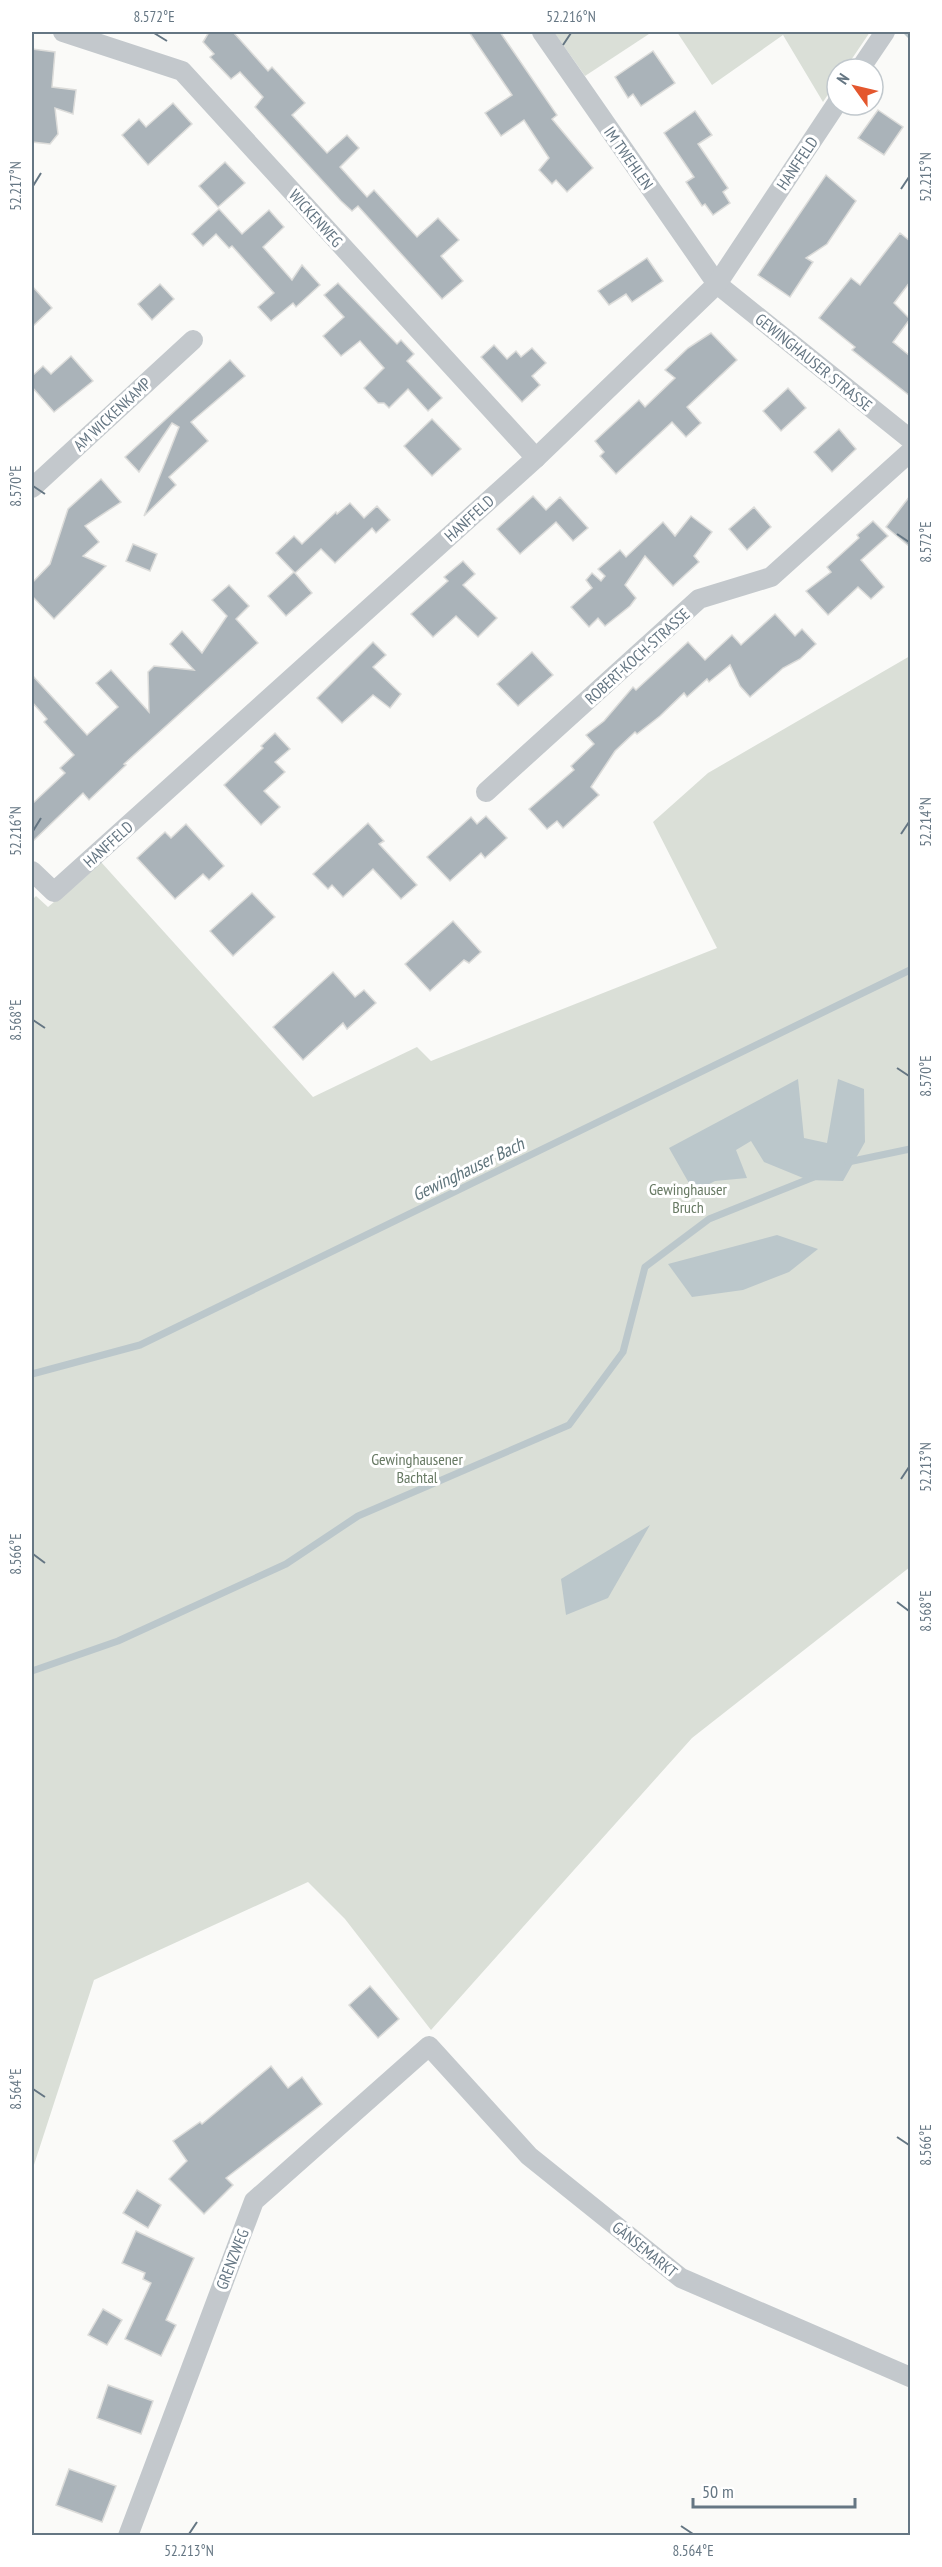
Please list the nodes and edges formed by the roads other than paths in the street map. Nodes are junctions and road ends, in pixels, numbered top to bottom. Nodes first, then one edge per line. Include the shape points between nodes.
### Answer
1 (63, 32) edge
2 (542, 32) edge
3 (885, 32) edge
4 (868, 57) edge
5 (828, 117) edge
6 (717, 284) junction
7 (193, 340) dead end
8 (910, 439) edge
9 (910, 452) edge
10 (536, 458) junction
11 (32, 488) edge
12 (486, 792) dead end
13 (32, 871) edge
14 (429, 2046) joint
15 (910, 2377) edge
16 (128, 2535) edge

1 - 10 street, WICKENWEG via 182,71
2 - 6 street, IM TWEHLEN
3 - 4 street
5 - 6 street, HANFFELD
6 - 8 street, GEWINGHAUSER STRASSE
6 - 10 street, HANFFELD
7 - 11 street, AM WICKENKAMP
9 - 12 street, ROBERT-KOCH-STRASSE via 771,578 699,599
10 - 13 street, HANFFELD via 54,892
14 - 15 street, GÄNSEMARKT via 529,2156 681,2278
14 - 16 street, GRENZWEG via 254,2201

